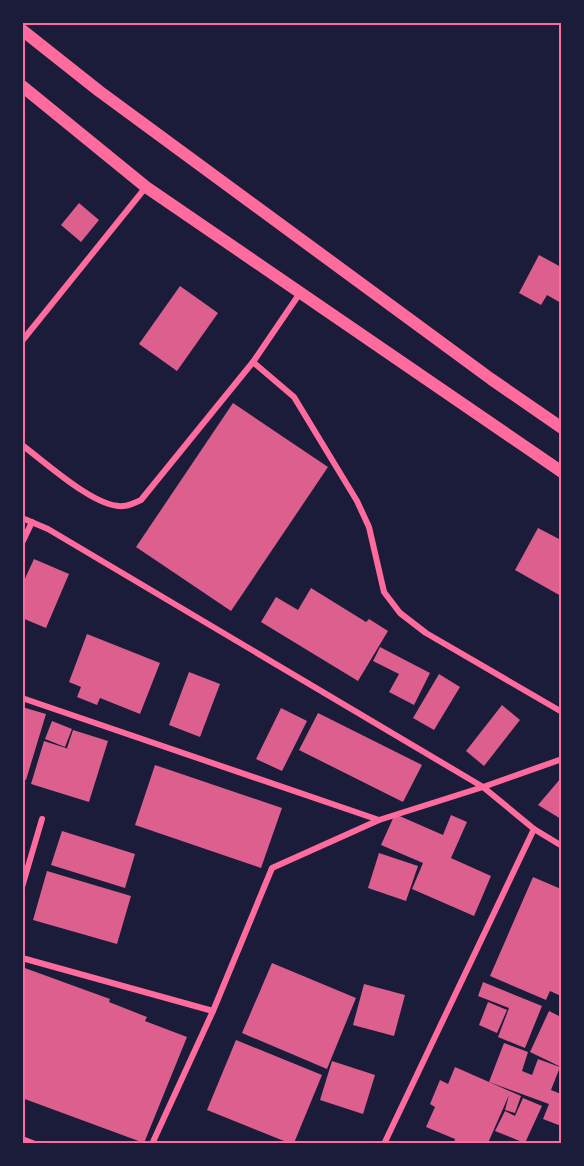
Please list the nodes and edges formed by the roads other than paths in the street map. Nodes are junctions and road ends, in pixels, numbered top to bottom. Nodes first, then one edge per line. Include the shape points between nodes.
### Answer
1 (22, 30) edge
2 (22, 86) edge
3 (146, 187) junction
4 (300, 293) junction
5 (22, 341) edge
6 (253, 362) junction
7 (561, 428) edge
8 (22, 445) edge
9 (561, 472) edge
10 (22, 518) edge
11 (32, 522) junction
12 (22, 543) edge
13 (22, 698) edge
14 (561, 712) edge
15 (561, 759) edge
16 (483, 787) junction
17 (42, 819) dead end
18 (379, 820) junction
19 (534, 829) junction
20 (561, 846) edge
21 (22, 887) edge
22 (22, 958) edge
23 (213, 1011) junction
24 (22, 1139) edge
25 (35, 1143) edge
26 (152, 1143) edge
27 (384, 1143) edge

1 - 7 main road via 99,91
2 - 3 main road
3 - 4 main road
3 - 5 street
4 - 6 street
4 - 9 main road
6 - 8 street via 141,500 123,506 92,498
6 - 14 street via 294,397 357,501 369,527 384,592 400,613 426,633
10 - 11 street
11 - 12 street
11 - 16 street
13 - 18 street
15 - 16 street
16 - 18 street
16 - 19 street
17 - 21 street
18 - 23 street via 272,868
19 - 20 street
19 - 27 street
22 - 23 street
23 - 26 street
24 - 25 street

